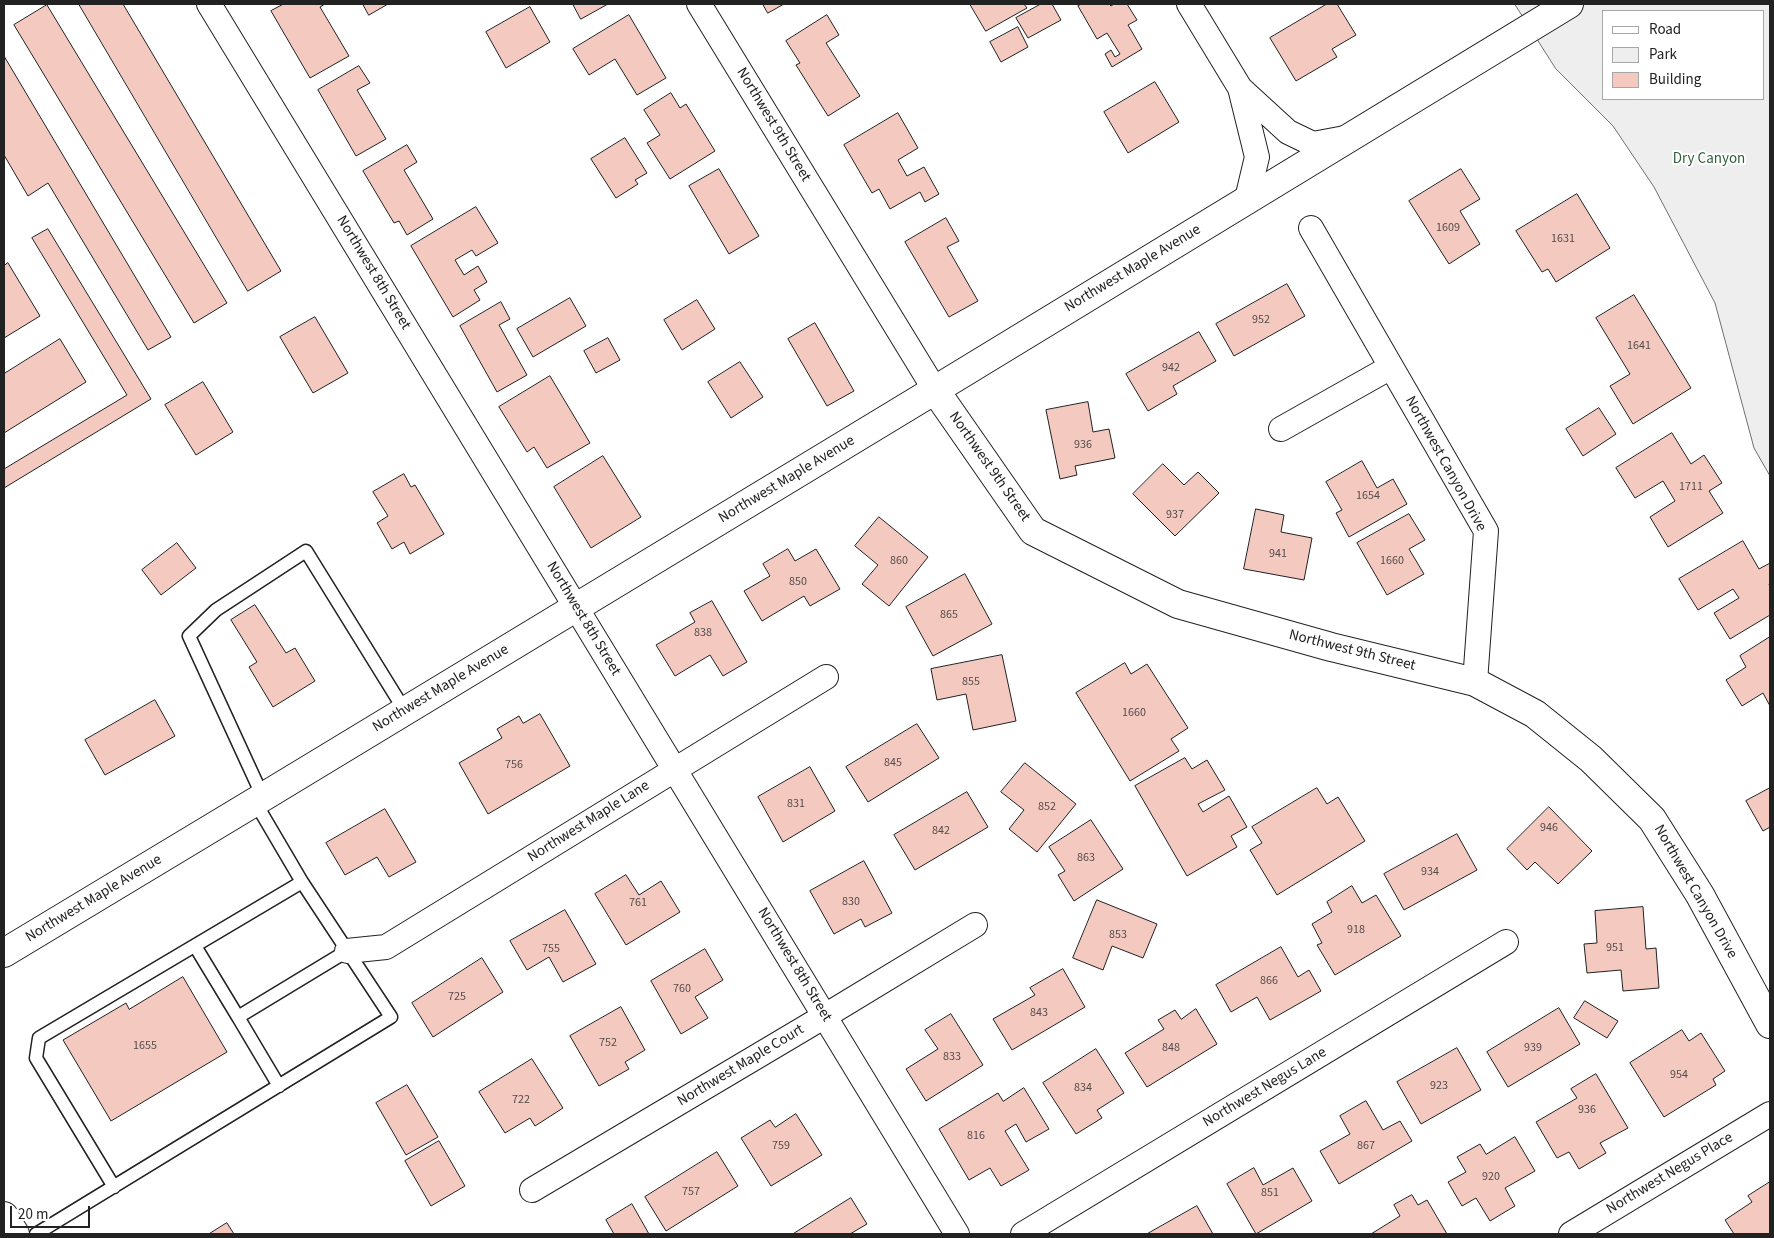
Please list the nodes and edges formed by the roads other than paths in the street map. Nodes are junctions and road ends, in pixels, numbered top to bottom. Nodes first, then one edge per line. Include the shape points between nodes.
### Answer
1 (209, 4) edge
2 (699, 4) edge
3 (1189, 4) edge
4 (1569, 4) edge
5 (1240, 88) junction
6 (1347, 138) junction
7 (1246, 199) junction
8 (1311, 228) dead end
9 (1391, 367) junction
10 (935, 390) junction
11 (1281, 429) dead end
12 (576, 607) junction
13 (826, 677) dead end
14 (1475, 682) junction
15 (405, 711) junction
16 (674, 769) junction
17 (259, 800) junction
18 (302, 882) junction
19 (975, 925) dead end
20 (1506, 942) dead end
21 (195, 946) junction
22 (347, 950) junction
23 (4, 953) edge
24 (825, 1016) junction
25 (238, 1018) junction
26 (1770, 1024) edge
27 (278, 1086) junction
28 (1770, 1114) edge
29 (114, 1187) junction
30 (532, 1190) dead end
31 (4, 1216) edge
32 (15, 1234) edge
33 (36, 1234) edge
34 (957, 1234) edge
35 (1022, 1234) edge
36 (1571, 1234) edge

1 - 12 street, Northwest 8th Street
2 - 10 street, Northwest 9th Street
3 - 5 street
4 - 6 main road, Northwest Maple Avenue
5 - 6 street via 1288,132 1313,144
5 - 7 street via 1257,157
6 - 7 main road, Northwest Maple Avenue
7 - 10 main road, Northwest Maple Avenue
8 - 9 street, Northwest Canyon Drive
9 - 11 street
9 - 14 street, Northwest Canyon Drive via 1486,531
10 - 12 main road, Northwest Maple Avenue
10 - 14 main road, Northwest 9th Street via 1033,531 1178,604 1331,647
12 - 15 main road, Northwest Maple Avenue
12 - 16 street, Northwest 8th Street
13 - 16 street, Northwest Maple Lane
14 - 26 main road, Northwest Canyon Drive via 1535,714 1591,759 1652,819 1700,895
15 - 17 main road, Northwest Maple Avenue
15 - 17 lane via 306,551 216,610 189,636
16 - 22 street, Northwest Maple Lane via 386,947
16 - 24 street, Northwest 8th Street
17 - 18 lane
17 - 23 main road, Northwest Maple Avenue
18 - 21 lane
18 - 22 lane
19 - 24 street, Northwest Maple Court
20 - 35 street, Northwest Negus Lane
21 - 25 lane
21 - 29 lane via 39,1038 36,1058
22 - 25 lane
22 - 27 lane via 391,1017
24 - 30 street, Northwest Maple Court
24 - 34 street, Northwest 8th Street
25 - 27 lane
27 - 29 lane
28 - 36 street, Northwest Negus Place
29 - 33 lane
31 - 32 main road

